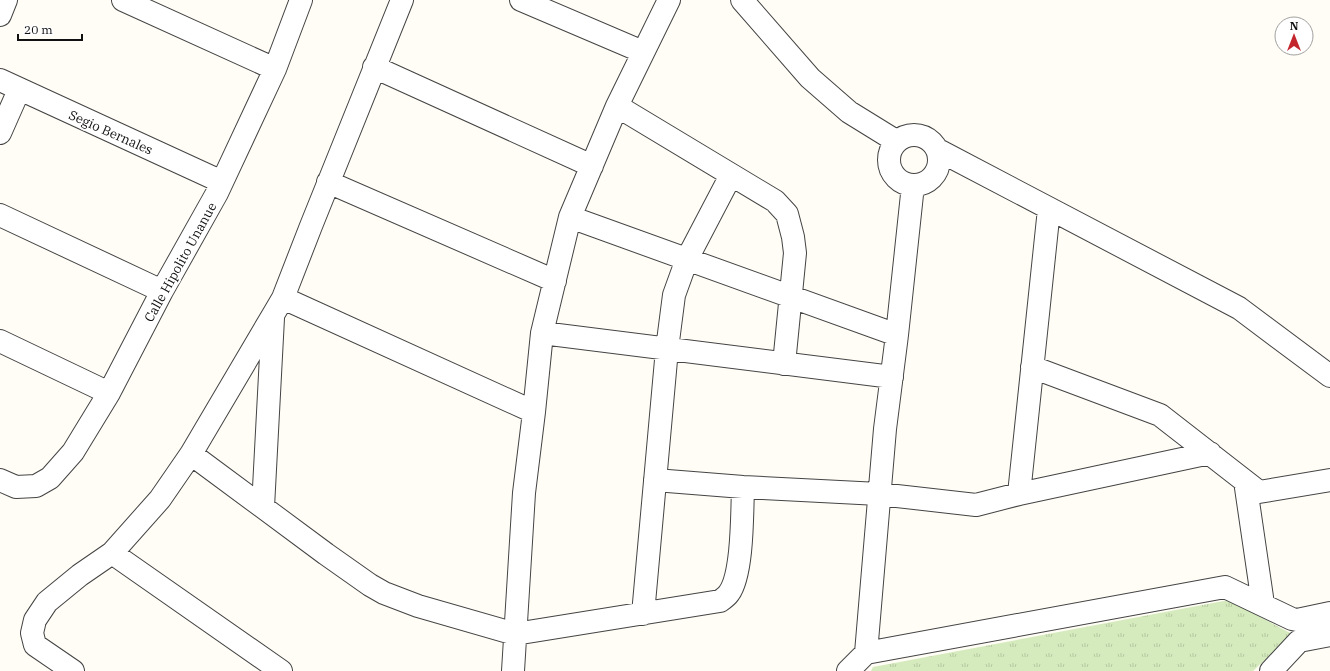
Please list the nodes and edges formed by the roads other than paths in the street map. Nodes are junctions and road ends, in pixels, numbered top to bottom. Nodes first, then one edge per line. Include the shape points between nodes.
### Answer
1 (6, 0) edge
2 (123, 0) edge
3 (301, 0) edge
4 (402, 0) edge
5 (521, 0) edge
6 (669, 0) edge
7 (742, 0) edge
8 (0, 15) edge
9 (643, 52) junction
10 (374, 67) junction
11 (275, 69) junction
12 (0, 80) edge
13 (19, 90) junction
14 (617, 106) junction
15 (0, 133) edge
16 (896, 141) junction
17 (938, 150) junction
18 (592, 166) junction
19 (731, 175) junction
20 (222, 182) junction
21 (328, 182) junction
22 (913, 185) junction
23 (1049, 209) junction
24 (0, 215) edge
25 (570, 217) junction
26 (687, 259) junction
27 (555, 281) junction
28 (162, 291) junction
29 (792, 297) junction
30 (278, 307) junction
31 (542, 333) junction
32 (897, 335) junction
33 (0, 341) edge
34 (666, 349) junction
35 (784, 364) junction
36 (1032, 367) junction
37 (1330, 376) edge
38 (892, 377) junction
39 (109, 393) junction
40 (534, 412) junction
41 (1210, 453) junction
42 (191, 454) junction
43 (655, 480) junction
44 (1330, 480) edge
45 (1245, 481) junction
46 (8, 483) edge
47 (743, 487) junction
48 (879, 494) junction
49 (1019, 494) junction
50 (263, 507) junction
51 (112, 553) junction
52 (1263, 604) junction
53 (1330, 613) edge
54 (643, 614) junction
55 (515, 634) junction
56 (1330, 635) edge
57 (866, 653) junction
58 (73, 671) edge
59 (281, 671) edge
60 (513, 671) edge
61 (848, 671) edge
62 (1271, 671) edge

1 - 8 street
2 - 11 street
3 - 11 street, Calle Hipolito Unanue
4 - 10 street
5 - 9 street
6 - 9 street
7 - 16 street via 810,78 849,112
9 - 14 street
10 - 18 street
10 - 21 street
11 - 20 street, Calle Hipolito Unanue
12 - 13 street, Segio Bernales
13 - 15 street
13 - 20 street, Segio Bernales
14 - 18 street
14 - 19 street
16 - 17 street via 911,134 920,135 934,143
16 - 22 street via 888,156 892,172 897,179
17 - 22 street via 938,167 934,174 929,180
17 - 23 street
18 - 25 street
19 - 26 street
19 - 29 street via 775,201 787,214 795,253
20 - 28 street, Calle Hipolito Unanue
21 - 27 street
21 - 30 street
22 - 32 street
23 - 36 street
23 - 37 street via 1239,308
24 - 28 street
25 - 26 street
25 - 27 street
26 - 29 street
26 - 34 street via 674,295
27 - 31 street
28 - 39 street, Calle Hipolito Unanue
29 - 32 street
29 - 35 street
30 - 40 street
30 - 42 street
30 - 50 street
31 - 34 street
31 - 40 street
32 - 38 street
33 - 39 street
34 - 35 street
34 - 43 street
35 - 38 street
36 - 41 street via 1160,415
36 - 49 street
38 - 48 street
39 - 46 street, Calle Hipolito Unanue via 73,452 50,478 36,486
40 - 55 street via 524,493
41 - 45 street
41 - 49 street
42 - 50 street
42 - 51 street via 160,499
43 - 47 street
43 - 54 street
44 - 45 street via 1259,492
45 - 52 street
47 - 48 street
47 - 54 street via 740,555 729,593 720,601
48 - 49 street via 976,505
48 - 57 street
50 - 55 street via 384,593 418,606
51 - 58 street via 48,602 35,620 32,633 35,645
51 - 59 street
52 - 53 street via 1297,620
52 - 57 street via 1225,586
54 - 55 street
55 - 60 street
56 - 62 street via 1299,641
57 - 61 street

